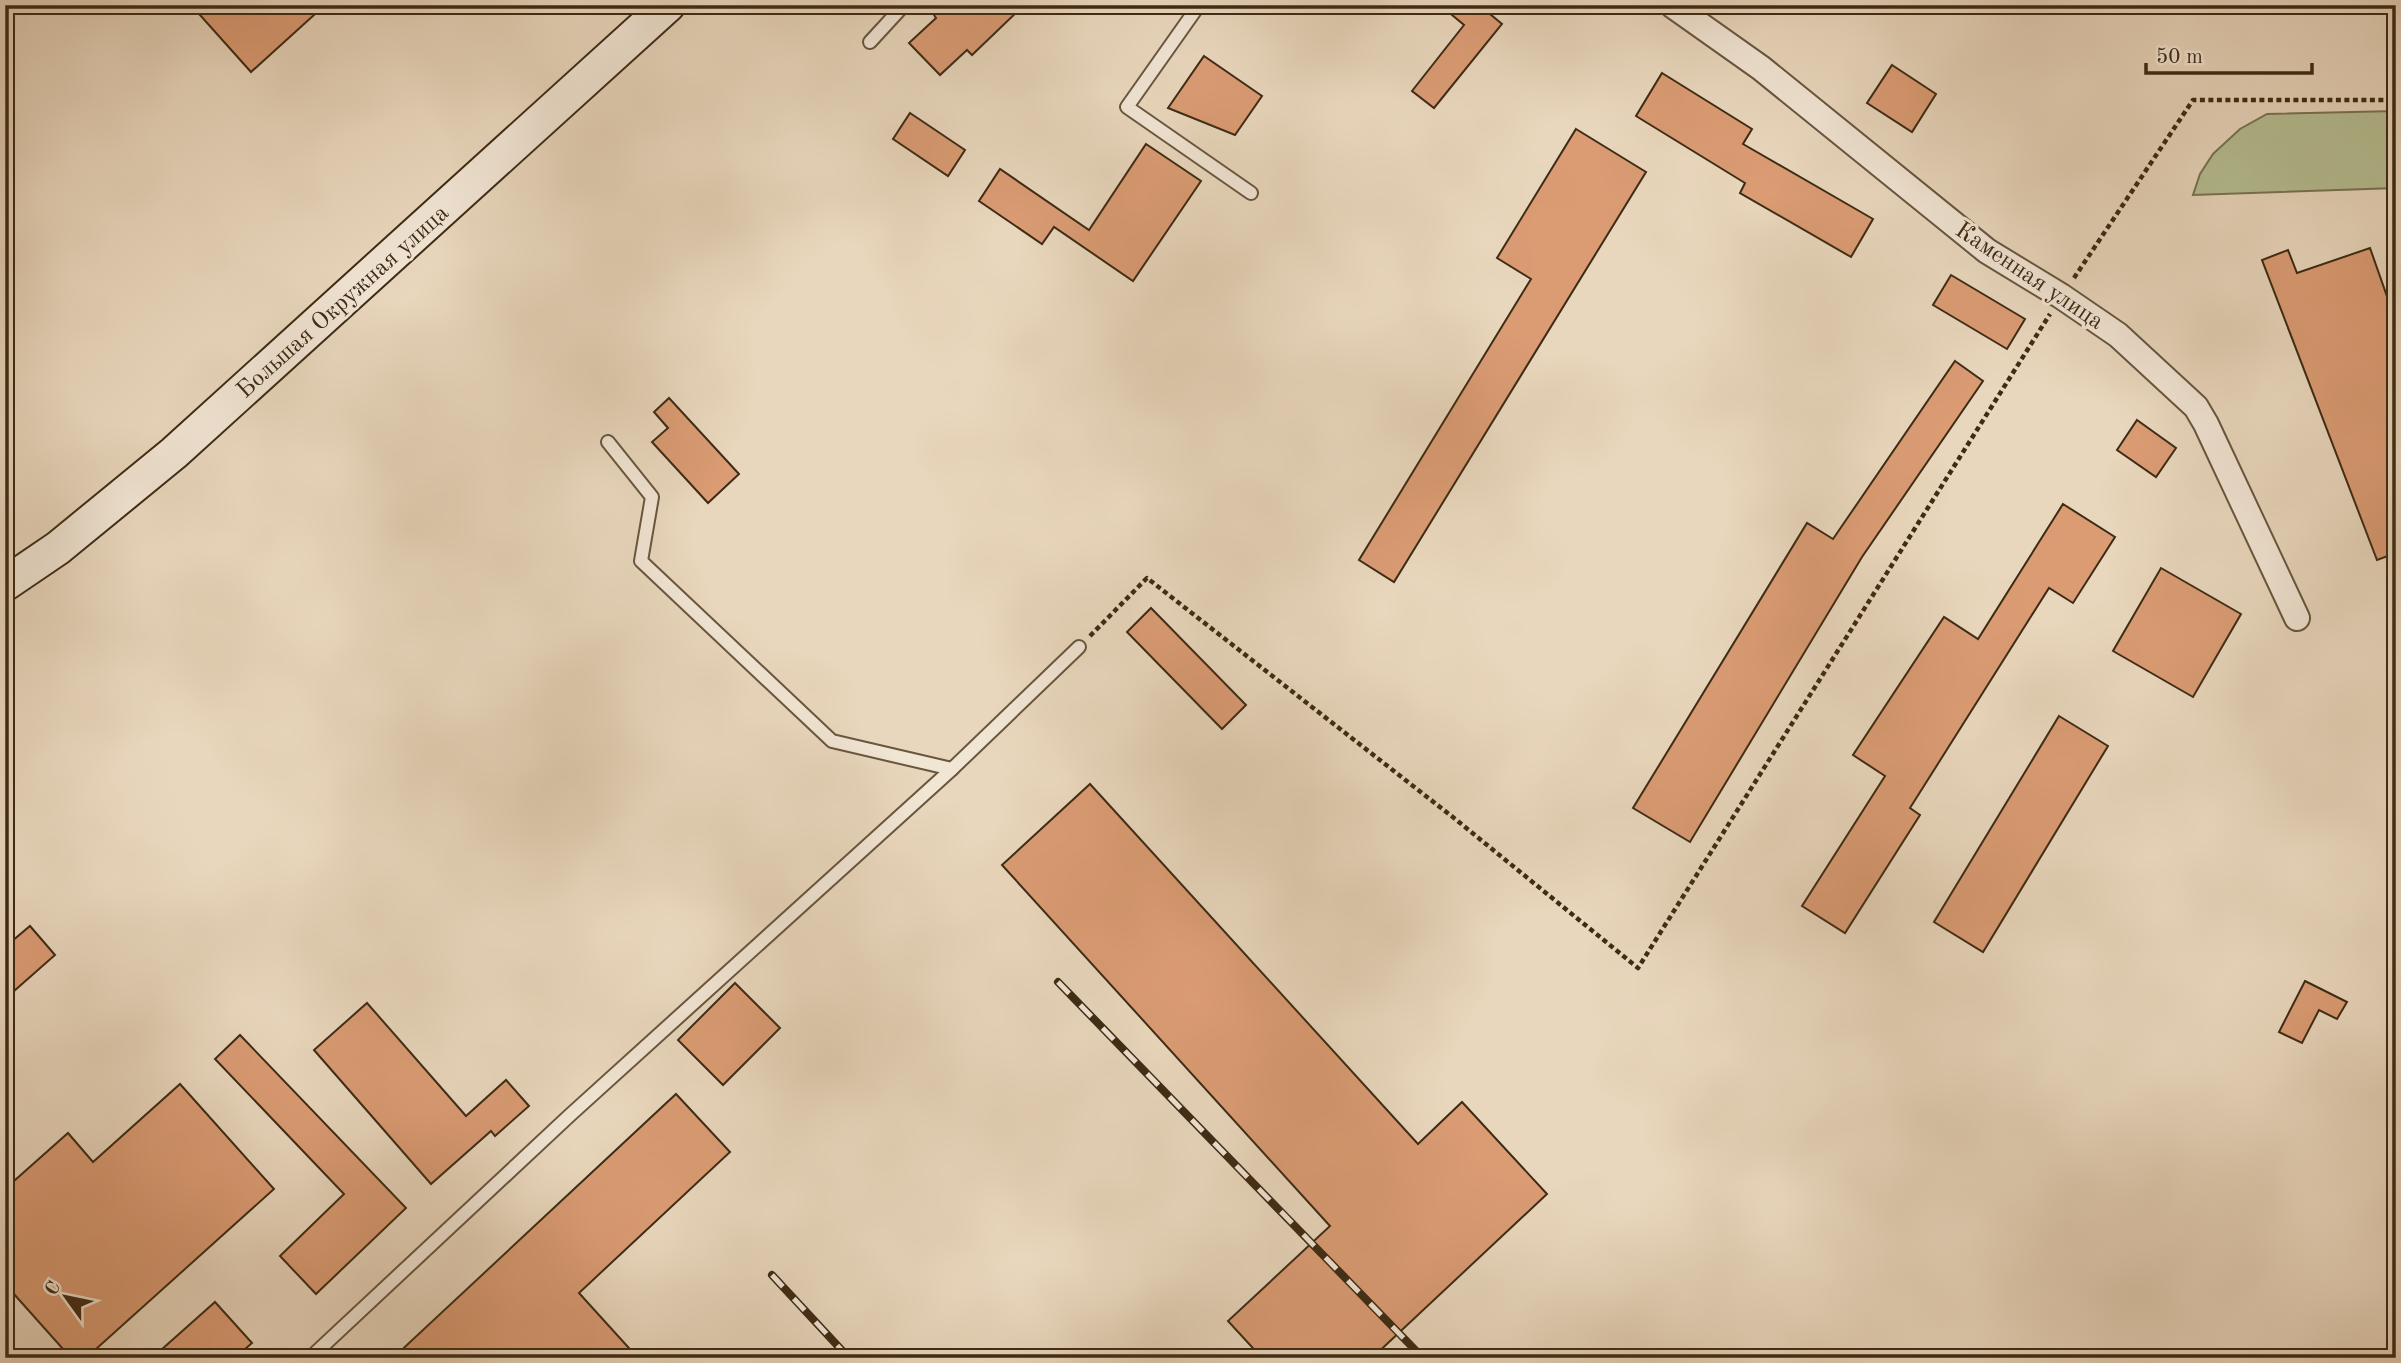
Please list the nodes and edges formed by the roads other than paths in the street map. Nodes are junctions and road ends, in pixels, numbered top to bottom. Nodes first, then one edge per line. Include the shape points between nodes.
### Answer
1 (668, 5) edge
2 (904, 5) edge
3 (1199, 5) edge
4 (1672, 5) edge
5 (870, 41) dead end
6 (1251, 193) dead end
7 (608, 442) dead end
8 (5, 584) edge
9 (2297, 618) dead end
10 (1079, 647) road end
11 (952, 769) junction
12 (310, 1358) edge

1 - 8 main road, Большая Окружная улица via 174,453 58,548
2 - 5 lane
3 - 6 lane via 1127,107
4 - 9 street, Каменная улица via 1761,68 1987,251 2118,335 2196,407
7 - 11 lane via 652,497 641,561 832,741
10 - 11 lane
11 - 12 lane

